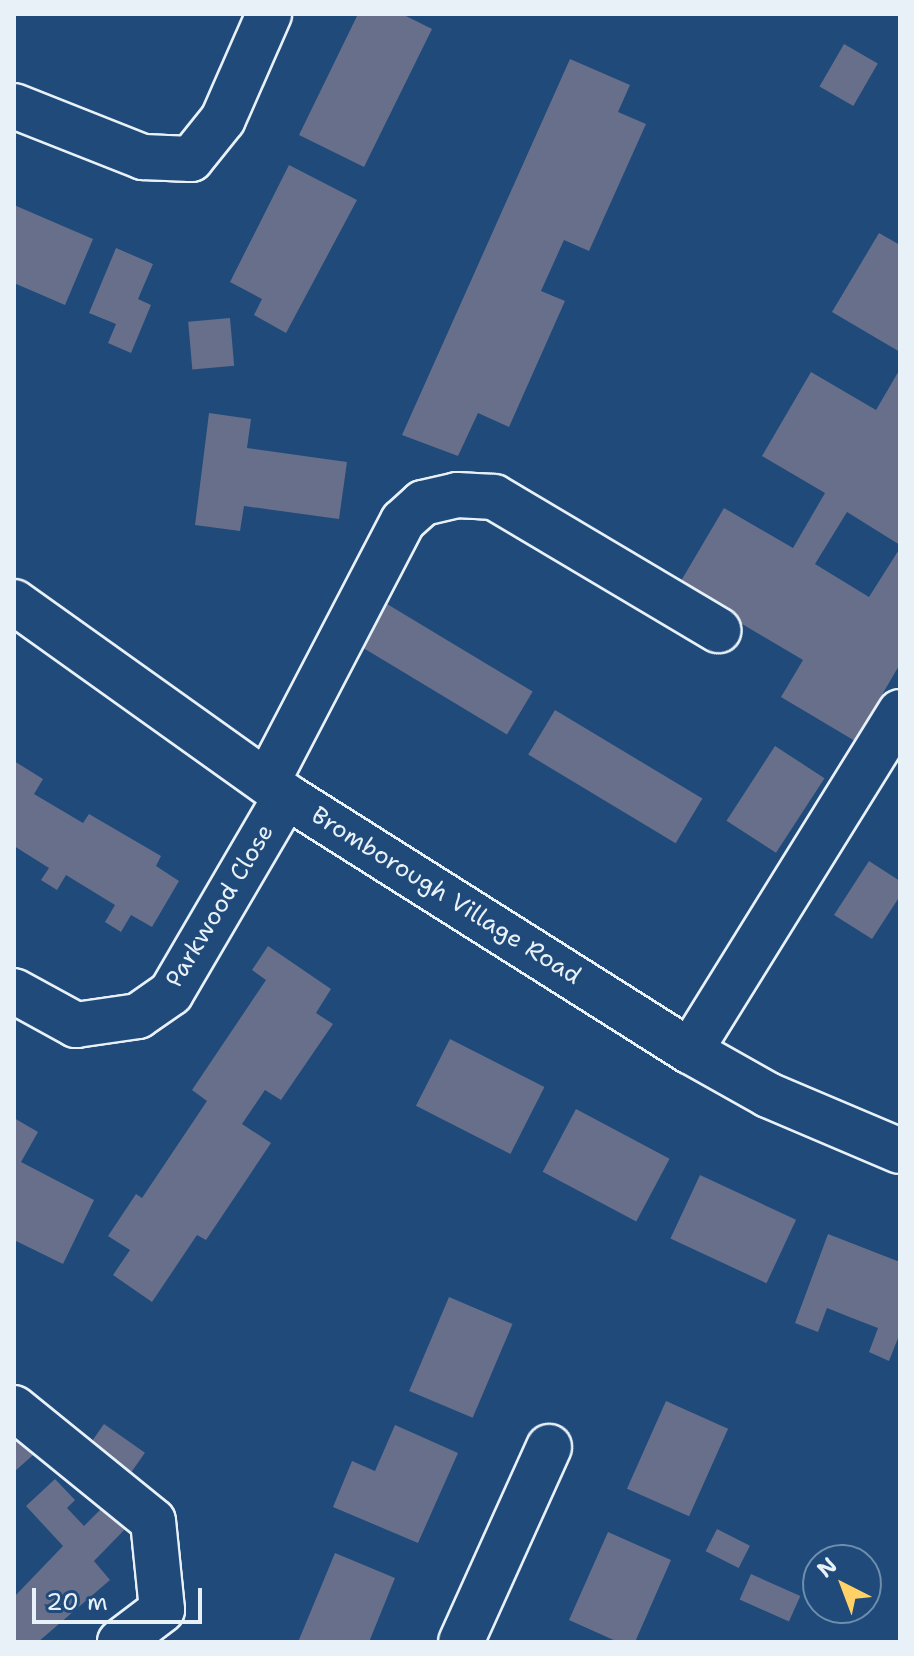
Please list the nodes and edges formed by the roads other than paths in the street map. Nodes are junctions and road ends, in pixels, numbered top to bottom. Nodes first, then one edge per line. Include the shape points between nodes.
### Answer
1 (269, 14) edge
2 (14, 106) edge
3 (14, 602) edge
4 (718, 630) dead end
5 (900, 712) edge
6 (276, 789) junction
7 (14, 991) edge
8 (690, 1051) junction
9 (900, 1151) edge
10 (14, 1408) edge
11 (549, 1447) dead end
12 (120, 1642) edge
13 (461, 1642) edge

1 - 2 street via 223,119 191,159 143,157
3 - 6 street, Bromborough Village Road
4 - 6 street, Parkwood Close via 494,497 457,495 423,503 403,521
5 - 8 street
6 - 7 street, Parkwood Close via 171,993 138,1016 76,1025
6 - 8 street, Bromborough Village Road
8 - 9 street, Bromborough Village Road via 768,1095
10 - 12 street via 153,1521 162,1610
11 - 13 street

